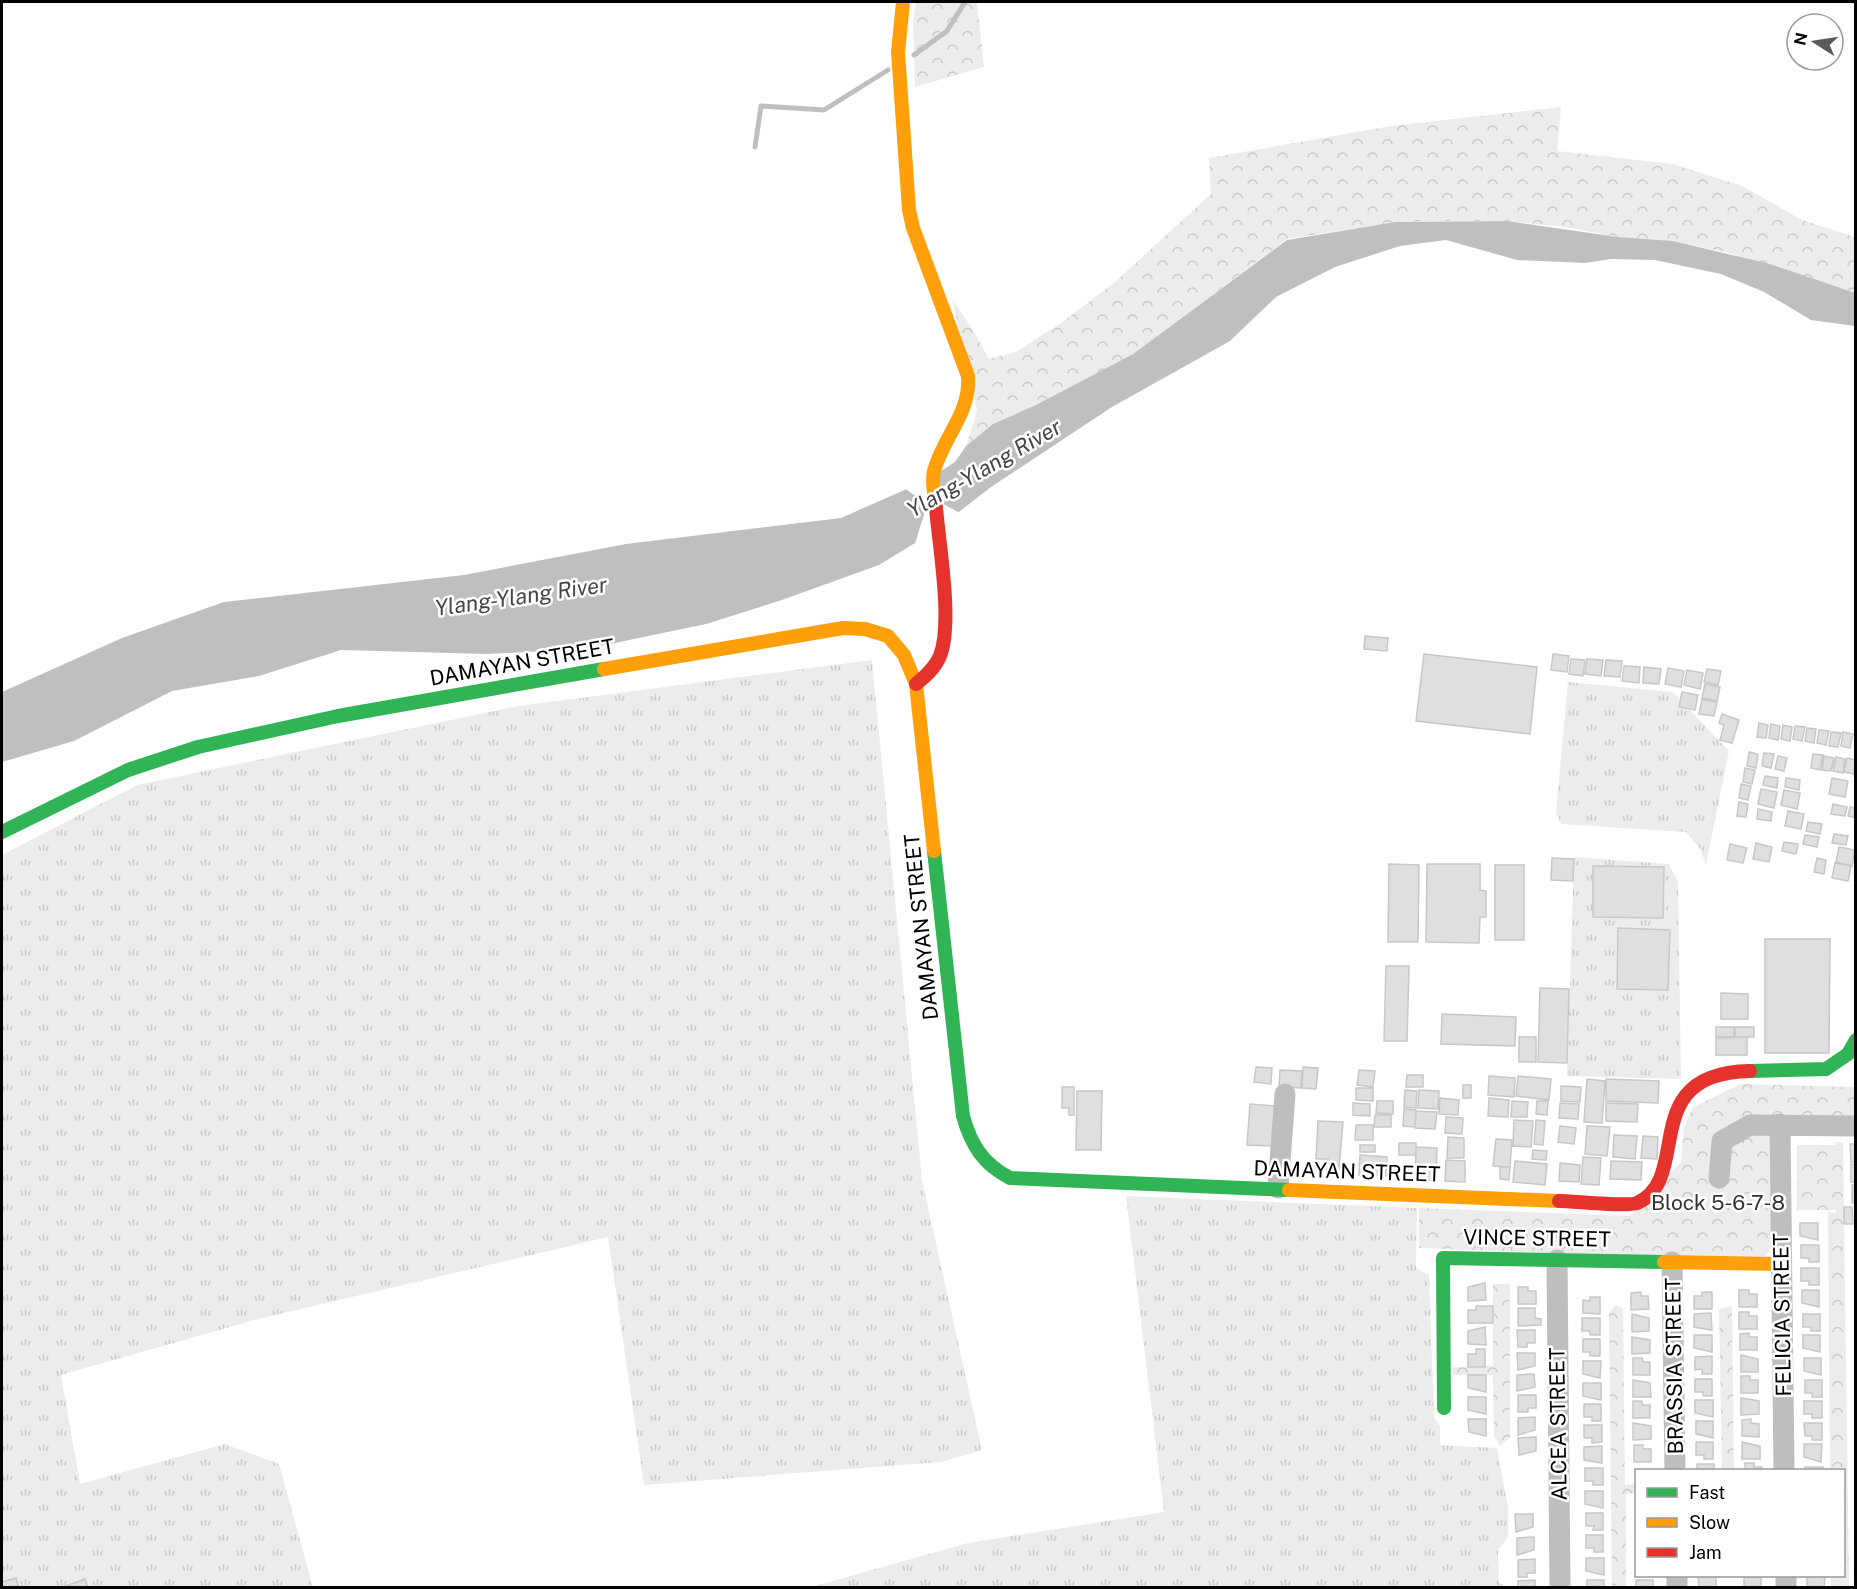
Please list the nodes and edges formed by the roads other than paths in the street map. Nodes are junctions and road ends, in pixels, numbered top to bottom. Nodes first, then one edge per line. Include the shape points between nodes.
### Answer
1 (903, 2) edge
2 (916, 684) junction
3 (2, 832) edge
4 (1856, 1040) edge
5 (1286, 1094) dead end
6 (1780, 1124) junction
7 (1856, 1126) edge
8 (1719, 1178) dead end
9 (1278, 1188) junction
10 (1557, 1260) junction
11 (1672, 1262) junction
12 (1781, 1264) junction
13 (1444, 1408) dead end
14 (1675, 1469) edge
15 (1784, 1469) edge
16 (1560, 1587) edge

1 - 2 street via 898,52 909,210 965,360 969,389 958,426 933,472 945,641 934,670
2 - 3 street, DAMAYAN STREET via 904,655 888,636 843,628 784,637 338,716 198,747 128,770
2 - 9 street, DAMAYAN STREET via 963,1116 972,1148 997,1172 1024,1180
4 - 9 street, DAMAYAN STREET via 1848,1054 1826,1069 1729,1071 1694,1090 1679,1104 1654,1186 1646,1199 1635,1204
5 - 9 street
6 - 7 street
6 - 8 street via 1750,1125 1722,1141
6 - 12 street, FELICIA STREET
10 - 11 street, VINCE STREET
10 - 13 street, VINCE STREET via 1443,1258
10 - 16 street, ALCEA STREET
11 - 12 street, VINCE STREET
11 - 14 street, BRASSIA STREET
12 - 15 street, FELICIA STREET

